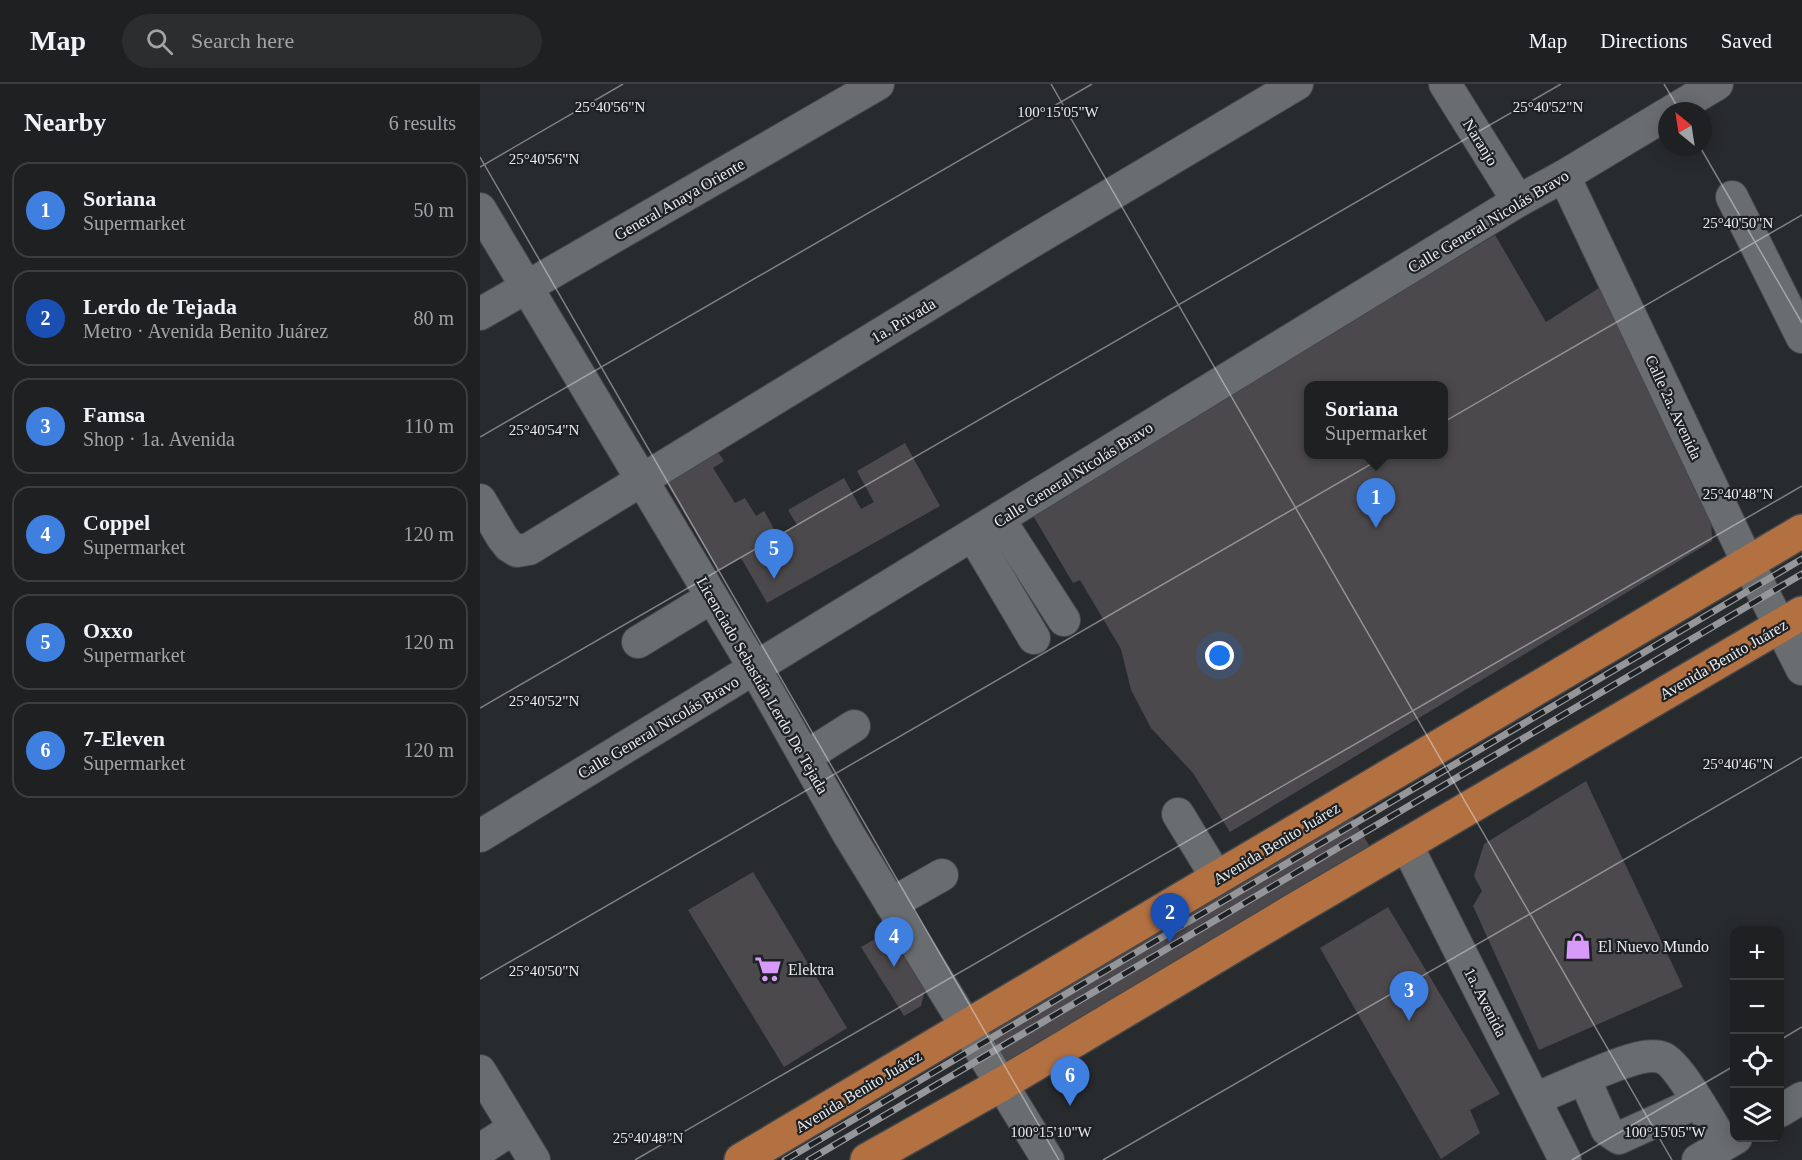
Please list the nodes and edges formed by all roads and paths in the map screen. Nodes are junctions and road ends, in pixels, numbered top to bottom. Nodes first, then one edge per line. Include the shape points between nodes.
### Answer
1 (878, 84) edge
2 (1297, 84) edge
3 (1445, 84) edge
4 (1717, 84) edge
5 (1687, 102) edge
6 (1658, 119) edge
7 (1564, 176) junction
8 (1732, 197) dead end
9 (1518, 201) junction
10 (480, 209) edge
11 (528, 286) junction
12 (480, 314) edge
13 (1802, 336) edge
14 (641, 479) junction
15 (480, 500) edge
16 (999, 519) junction
17 (1802, 531) edge
18 (973, 535) junction
19 (1748, 563) junction
20 (712, 597) junction
21 (1791, 619) edge
22 (1064, 620) dead end
23 (1034, 638) dead end
24 (638, 642) dead end
25 (755, 669) junction
26 (1802, 669) edge
27 (849, 718) dead end
28 (800, 749) junction
29 (1178, 814) dead end
30 (480, 836) edge
31 (1406, 844) junction
32 (1217, 878) junction
33 (946, 882) dead end
34 (895, 911) junction
35 (966, 1026) junction
36 (480, 1071) edge
37 (1584, 1078) junction
38 (1002, 1084) junction
39 (1802, 1098) edge
40 (1535, 1099) junction
41 (1698, 1102) junction
42 (1784, 1108) edge
43 (514, 1128) junction
44 (1719, 1147) edge
45 (480, 1150) edge
46 (534, 1160) edge
47 (741, 1160) edge
48 (867, 1160) edge
49 (1048, 1160) edge
50 (1565, 1160) edge

1 - 11 street, General Anaya Oriente
2 - 14 street, 1a. Privada
3 - 9 street, Naranjo
4 - 5 street
6 - 7 street, Calle General Nicolás Bravo
7 - 9 street, Calle General Nicolás Bravo
7 - 19 street, Calle 2a. Avenida
8 - 13 street
9 - 16 street, Calle General Nicolás Bravo
10 - 11 street, Licenciado Sebastián Lerdo De Tejada
11 - 12 street, General Anaya Oriente
11 - 14 street, Licenciado Sebastián Lerdo De Tejada
14 - 15 street, 1a. Privada via 529,549 517,551 509,546
14 - 20 street, Licenciado Sebastián Lerdo De Tejada
16 - 18 street, Calle General Nicolás Bravo
16 - 22 street
17 - 19 main road, Avenida Benito Juárez
18 - 23 street
18 - 25 street, Calle General Nicolás Bravo
19 - 21 street, Calle 2a. Avenida
19 - 32 main road, Avenida Benito Juárez
20 - 24 street
20 - 25 street, Licenciado Sebastián Lerdo De Tejada
21 - 26 street, Calle 2a. Avenida
21 - 31 main road, Avenida Benito Juárez
25 - 28 street, Licenciado Sebastián Lerdo De Tejada
25 - 30 street, Calle General Nicolás Bravo
27 - 28 street
28 - 34 street, Licenciado Sebastián Lerdo De Tejada
29 - 32 street
31 - 38 main road, Avenida Benito Juárez
31 - 40 street, 1a. Avenida
32 - 35 main road, Avenida Benito Juárez
33 - 34 street
34 - 35 street, Licenciado Sebastián Lerdo De Tejada
35 - 38 street, Licenciado Sebastián Lerdo De Tejada
35 - 47 main road, Avenida Benito Juárez
36 - 43 street
37 - 40 street
37 - 41 street via 1631,1060 1664,1058
37 - 41 street via 1607,1130 1619,1138
38 - 48 main road, Avenida Benito Juárez
38 - 49 street, Licenciado Sebastián Lerdo De Tejada
39 - 42 street
40 - 50 street, 1a. Avenida
41 - 44 street
43 - 45 street
43 - 46 street

